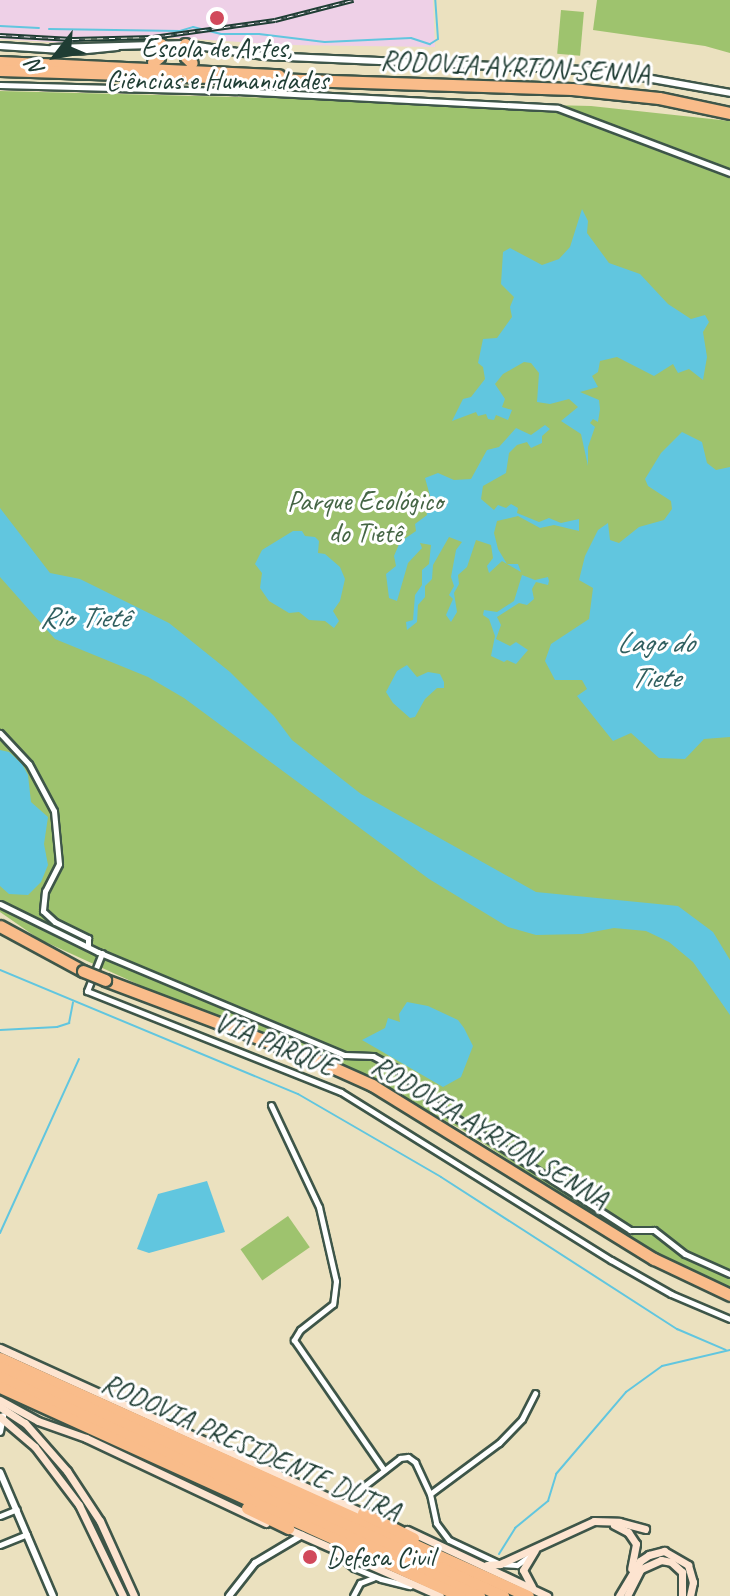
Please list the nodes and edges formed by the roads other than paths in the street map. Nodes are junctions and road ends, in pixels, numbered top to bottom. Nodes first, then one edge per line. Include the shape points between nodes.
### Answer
1 (161, 44) junction
2 (185, 44) junction
3 (0, 46) edge
4 (0, 62) edge
5 (153, 62) junction
6 (61, 63) junction
7 (192, 63) junction
8 (0, 70) edge
9 (232, 71) junction
10 (344, 82) junction
11 (0, 85) edge
12 (730, 93) edge
13 (730, 113) edge
14 (730, 173) edge
15 (0, 733) edge
16 (0, 904) edge
17 (0, 926) edge
18 (88, 946) junction
19 (102, 953) junction
20 (271, 1105) dead end
21 (730, 1274) edge
22 (730, 1295) edge
23 (730, 1319) edge
24 (0, 1348) edge
25 (0, 1358) edge
26 (0, 1367) edge
27 (0, 1377) edge
28 (6, 1390) edge
29 (535, 1393) dead end
30 (0, 1400) edge
31 (2, 1413) edge
32 (0, 1432) edge
33 (384, 1470) junction
34 (182, 1471) junction
35 (0, 1472) edge
36 (430, 1494) junction
37 (356, 1496) junction
38 (341, 1504) junction
39 (17, 1509) junction
40 (360, 1512) junction
41 (0, 1516) edge
42 (605, 1521) junction
43 (288, 1528) junction
44 (27, 1534) junction
45 (302, 1535) junction
46 (633, 1537) junction
47 (0, 1545) edge
48 (330, 1547) junction
49 (525, 1555) junction
50 (483, 1556) junction
51 (440, 1558) junction
52 (474, 1561) junction
53 (500, 1564) junction
54 (353, 1568) junction
55 (480, 1574) junction
56 (378, 1578) junction
57 (627, 1581) junction
58 (360, 1583) junction
59 (420, 1587) junction
60 (532, 1594) edge
61 (53, 1596) edge
62 (123, 1596) edge
63 (134, 1596) edge
64 (229, 1596) edge
65 (353, 1596) edge
66 (438, 1596) edge
67 (460, 1596) edge
68 (479, 1596) edge
69 (503, 1596) edge
70 (513, 1596) edge
71 (547, 1596) edge
72 (619, 1596) edge
73 (627, 1596) edge
74 (682, 1596) edge
75 (690, 1596) edge

1 - 2 street
1 - 3 street via 98,51
1 - 5 highway
2 - 7 highway
2 - 12 street via 264,56 607,71
4 - 6 highway, RODOVIA AYRTON SENNA
5 - 6 highway
5 - 7 highway
6 - 9 highway, RODOVIA AYRTON SENNA
7 - 9 highway
8 - 10 highway, RODOVIA AYRTON SENNA
9 - 10 highway, RODOVIA AYRTON SENNA
10 - 13 highway, RODOVIA AYRTON SENNA via 618,92
11 - 14 street via 534,105 558,108
15 - 18 street via 29,764 54,811 59,864 45,891 43,911 88,938
16 - 18 street
17 - 22 highway, RODOVIA AYRTON SENNA, bridge via 83,971 372,1085 654,1259
18 - 19 street
19 - 21 street via 344,1055 373,1056 396,1068 436,1105 619,1223 635,1232 654,1230 685,1254
19 - 23 street, VIA PARQUE via 87,991 341,1092 611,1260
20 - 33 street via 319,1207 336,1281 333,1304 294,1340
24 - 38 main road
25 - 51 highway, RODOVIA PRESIDENTE DUTRA
26 - 69 highway, RODOVIA PRESIDENTE DUTRA
27 - 68 highway, RODOVIA PRESIDENTE DUTRA
28 - 34 highway, RODOVIA PRESIDENTE DUTRA
29 - 36 street via 506,1437
30 - 43 main road via 249,1516
31 - 32 street
31 - 62 main road via 79,1505
31 - 63 main road via 37,1436 83,1493
33 - 36 street via 404,1457 412,1458
33 - 37 street
34 - 43 highway via 188,1479
34 - 67 highway, RODOVIA PRESIDENTE DUTRA
35 - 39 street
36 - 50 street via 444,1535
37 - 38 street
37 - 40 street
38 - 40 main road
39 - 41 street
39 - 44 street
40 - 52 main road
40 - 55 highway
42 - 46 main road
42 - 46 main road via 645,1529
42 - 49 main road via 594,1521
43 - 45 main road
44 - 47 street
44 - 61 street
45 - 48 main road
45 - 64 street via 264,1555
46 - 57 main road via 635,1553
48 - 54 street
48 - 59 main road
49 - 50 street
49 - 53 main road
49 - 60 main road
50 - 53 street
51 - 55 highway, RODOVIA PRESIDENTE DUTRA
51 - 70 highway
52 - 53 main road
52 - 60 main road
54 - 56 street
54 - 58 street
55 - 60 highway, RODOVIA PRESIDENTE DUTRA
56 - 58 street
56 - 59 street
57 - 72 main road
57 - 75 main road via 649,1555 669,1552 688,1565
58 - 65 street
59 - 66 main road
60 - 71 main road
73 - 74 main road via 641,1569 661,1560 682,1572

